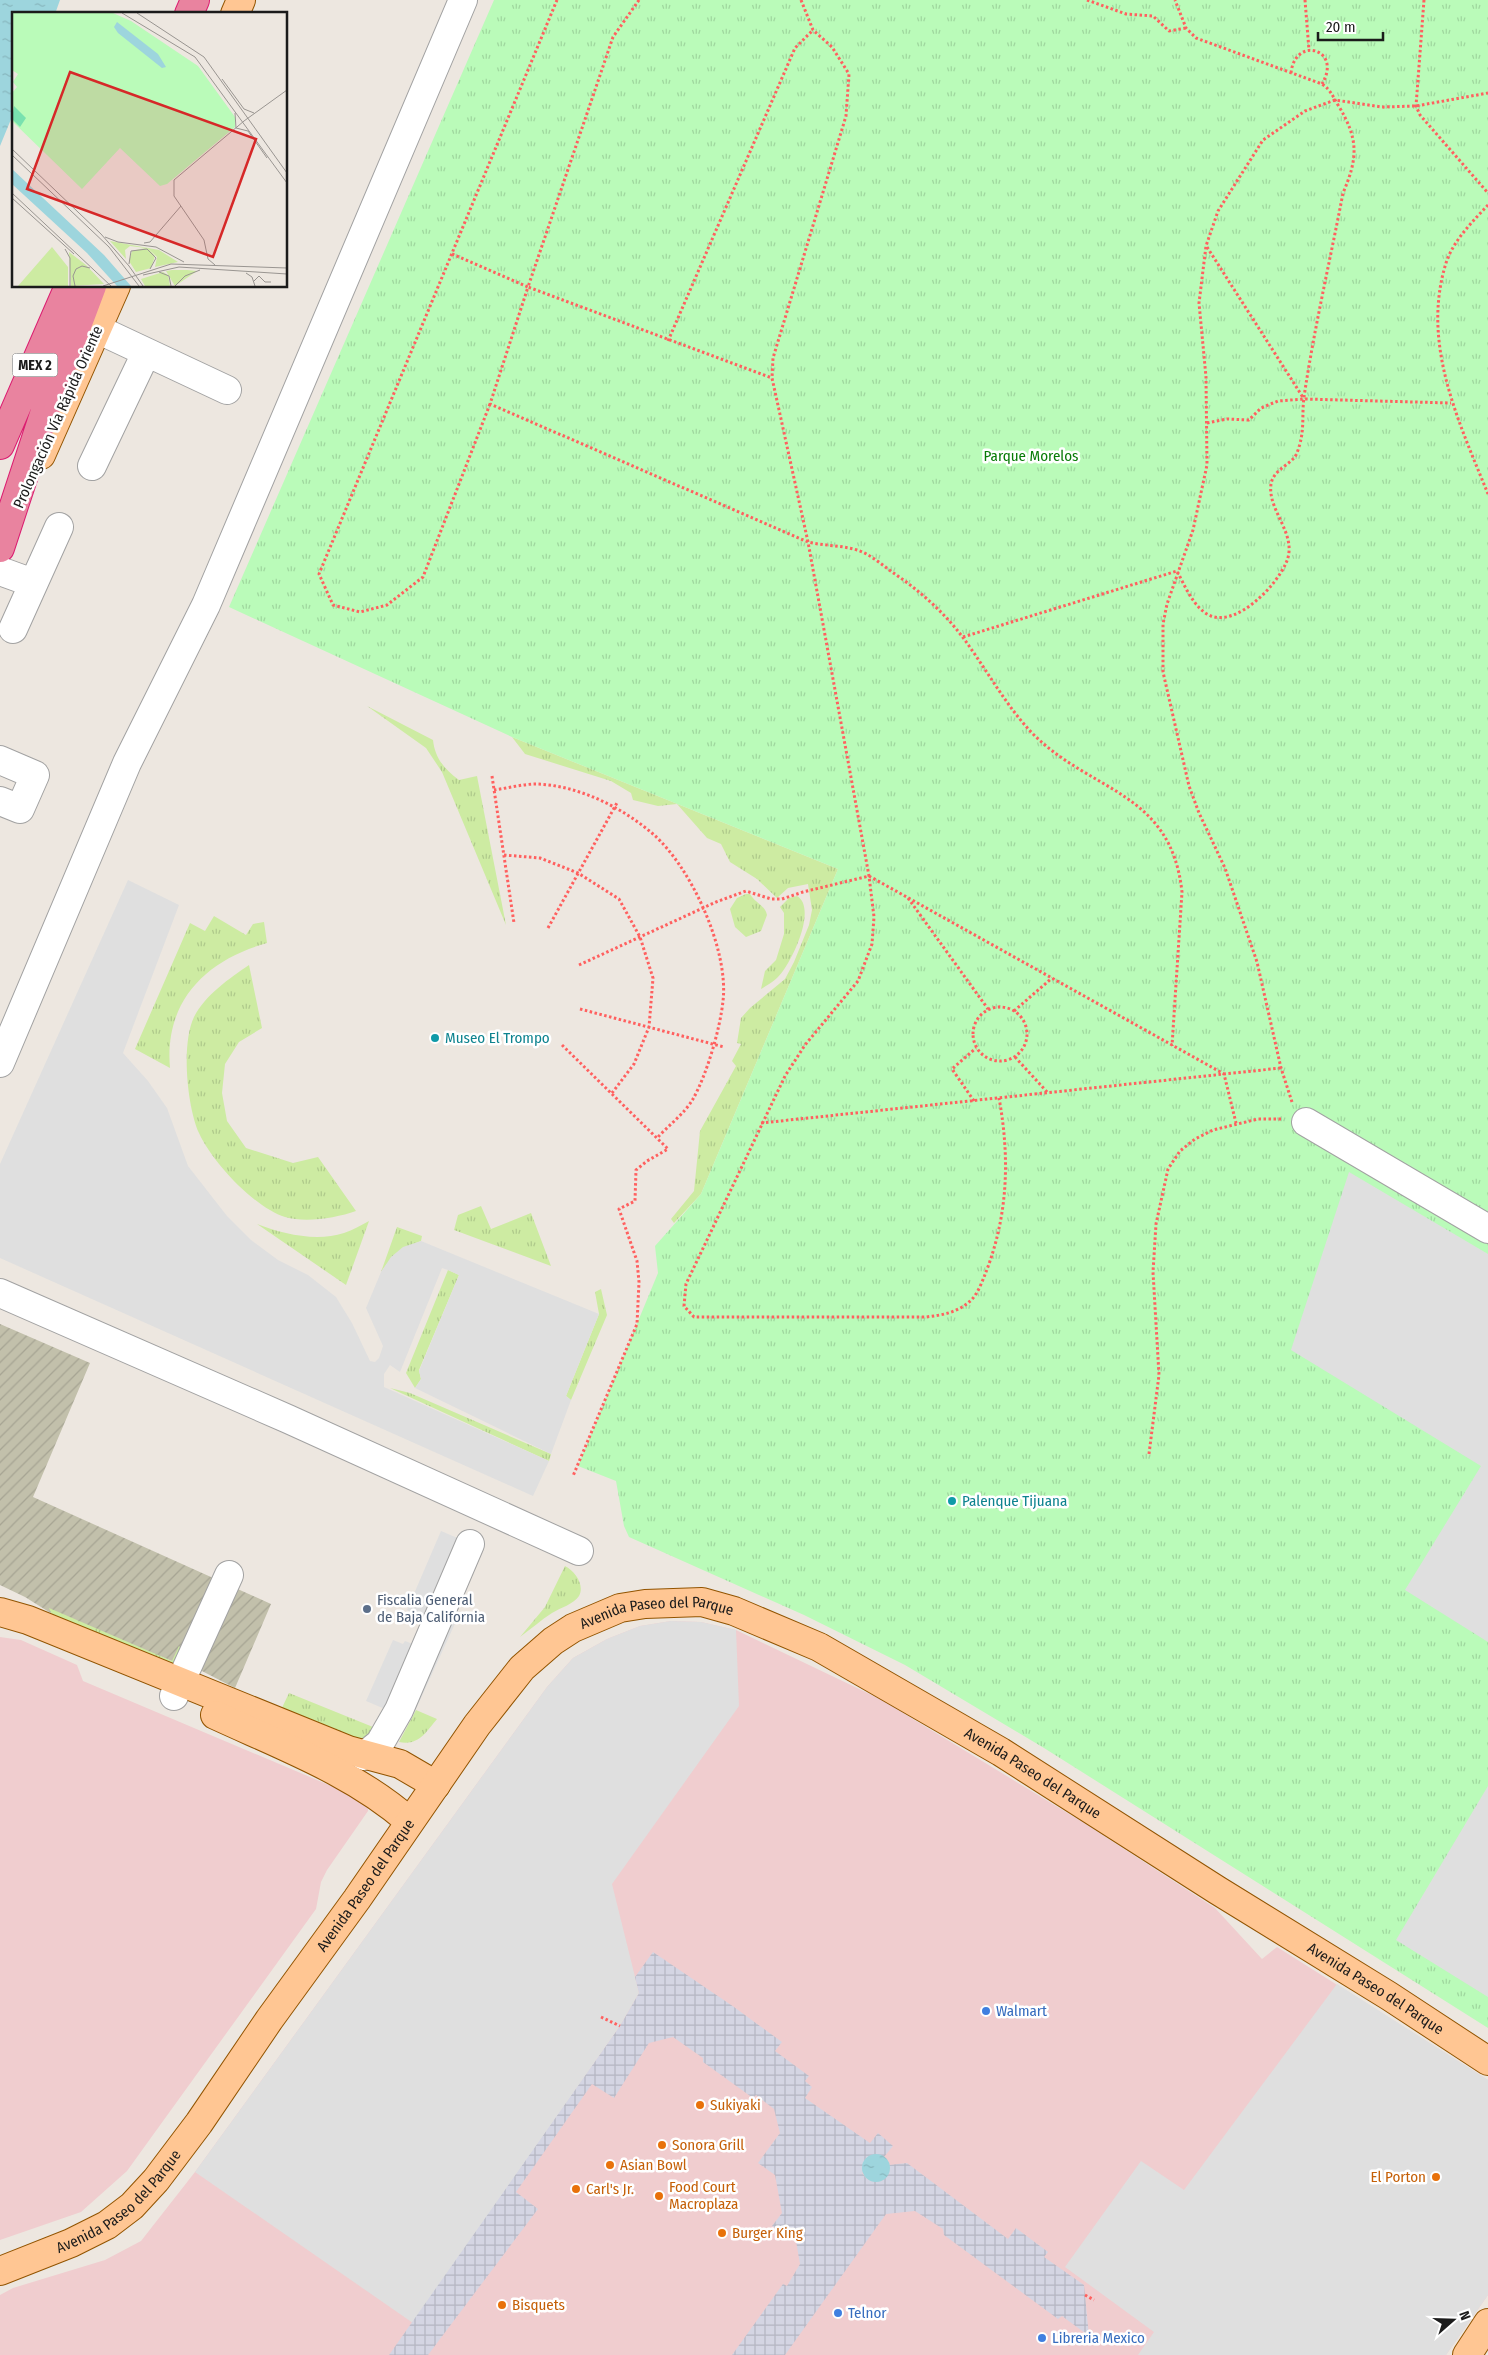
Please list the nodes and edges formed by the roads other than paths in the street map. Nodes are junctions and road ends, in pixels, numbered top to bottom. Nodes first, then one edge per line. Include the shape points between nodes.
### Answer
1 (241, 0) edge
2 (463, 0) edge
3 (236, 12) edge
4 (68, 288) edge
5 (91, 288) edge
6 (115, 288) edge
7 (97, 329) junction
8 (146, 353) junction
9 (227, 390) dead end
10 (0, 444) edge
11 (92, 466) dead end
12 (59, 527) dead end
13 (0, 548) edge
14 (0, 570) edge
15 (33, 583) junction
16 (13, 629) dead end
17 (0, 760) edge
18 (0, 801) edge
19 (0, 1063) edge
20 (1306, 1122) road end
21 (1488, 1229) edge
22 (0, 1293) edge
23 (470, 1544) dead end
24 (579, 1551) dead end
25 (229, 1575) dead end
26 (0, 1612) edge
27 (0, 1623) edge
28 (177, 1689) junction
29 (364, 1756) junction
30 (436, 1785) junction
31 (409, 1821) junction
32 (1488, 2061) edge
33 (2, 2268) edge
34 (1488, 2323) edge
35 (1467, 2355) edge

1 - 3 main road
2 - 19 lane via 206,605 127,763
4 - 10 highway, MEX 2
5 - 13 highway via 46,408
6 - 7 main road, Prolongación Vía Rápida Oriente
7 - 8 lane
7 - 13 main road, Prolongación Vía Rápida Oriente
8 - 9 lane
8 - 11 lane
12 - 15 lane
14 - 15 lane
15 - 16 lane
17 - 18 lane via 35,775 20,809
20 - 21 lane
22 - 24 lane
23 - 29 lane via 399,1710 380,1743
25 - 28 lane
26 - 28 main road via 28,1620
27 - 28 main road
28 - 29 main road
28 - 31 main road via 353,1781
29 - 30 main road via 400,1764
30 - 31 main road, Avenida Paseo del Parque
30 - 32 main road, Avenida Paseo del Parque via 522,1668 573,1628 620,1608 702,1602 768,1624 819,1647 983,1742
31 - 33 main road, Avenida Paseo del Parque via 199,2124 156,2180 132,2206 107,2225 71,2243
34 - 35 main road

